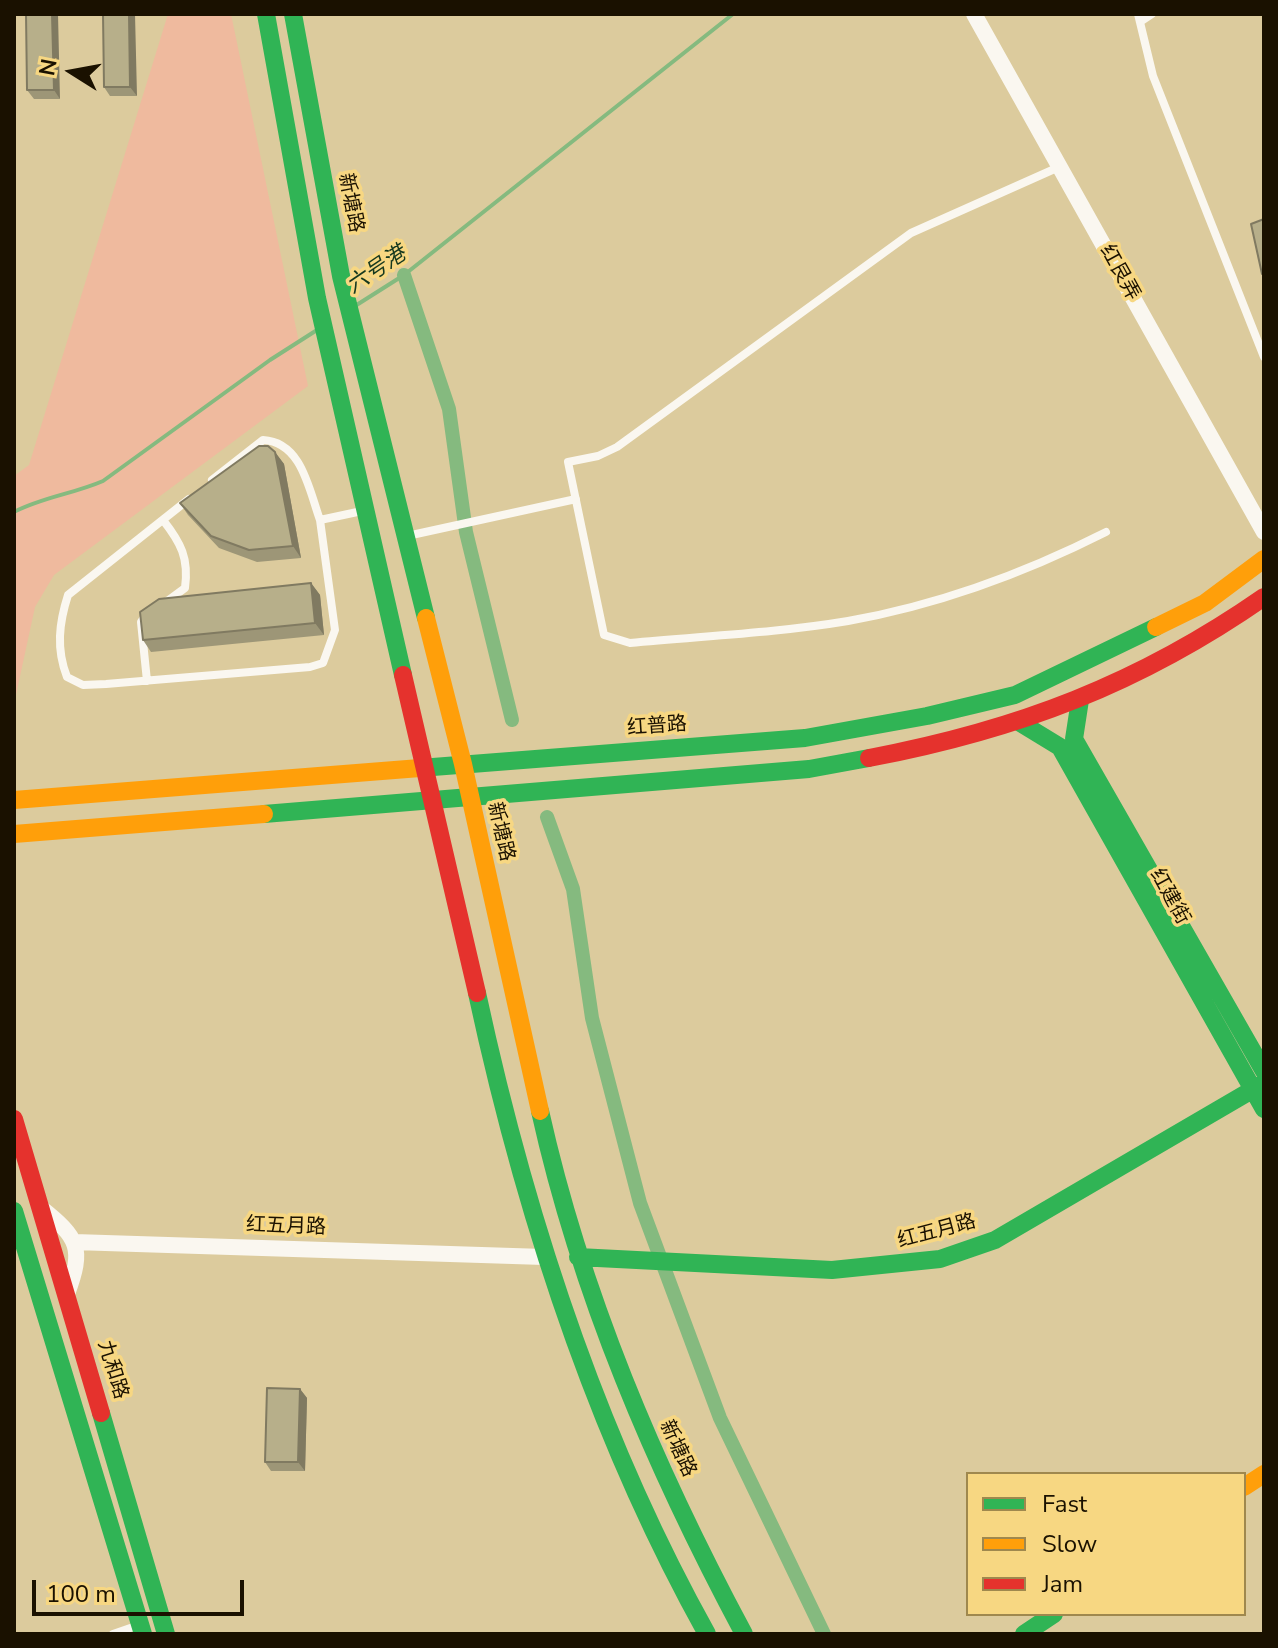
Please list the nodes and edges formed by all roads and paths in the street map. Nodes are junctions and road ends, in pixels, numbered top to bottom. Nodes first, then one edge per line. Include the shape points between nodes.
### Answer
1 (266, 14) edge
2 (293, 14) edge
3 (974, 14) edge
4 (1152, 14) edge
5 (1139, 18) edge
6 (1059, 167) junction
7 (1264, 357) edge
8 (576, 499) junction
9 (366, 510) junction
10 (163, 520) junction
11 (320, 520) junction
12 (1106, 532) dead end
13 (1264, 532) edge
14 (406, 536) junction
15 (1264, 559) edge
16 (1264, 597) edge
17 (147, 681) junction
18 (1080, 700) junction
19 (1019, 722) junction
20 (463, 764) junction
21 (424, 767) junction
22 (470, 797) junction
23 (14, 800) edge
24 (435, 801) junction
25 (14, 834) edge
26 (1264, 1071) edge
27 (1259, 1087) edge
28 (1264, 1109) edge
29 (14, 1119) edge
30 (40, 1207) junction
31 (14, 1211) edge
32 (74, 1242) junction
33 (544, 1257) junction
34 (578, 1257) junction
35 (67, 1294) junction
36 (1264, 1474) edge
37 (1246, 1486) edge
38 (1051, 1616) edge
39 (141, 1629) edge
40 (113, 1634) edge
41 (166, 1634) edge
42 (707, 1634) edge
43 (744, 1634) edge
44 (1024, 1634) edge

1 - 9 main road via 317,289
2 - 14 main road, 新塘路 via 341,276
3 - 6 street, 红艮弄
4 - 5 lane
5 - 7 lane via 1153,76
6 - 8 lane via 911,233 617,447 568,462
6 - 13 street, 红艮弄
8 - 12 lane via 604,635 630,643 800,627 896,611 1052,559
8 - 14 lane
9 - 11 lane
9 - 21 main road
10 - 11 lane via 263,440 276,441 292,452
10 - 17 lane via 182,544 188,567 185,588 141,622
10 - 17 lane via 68,595 61,618 60,658 67,677 83,685
11 - 17 lane via 335,630 323,663
14 - 20 main road, 新塘路
15 - 20 main road, 红普路 via 1205,603 1015,695 805,738
16 - 18 main road via 1219,629
18 - 19 main road
18 - 26 main road, 红建街 via 1074,739
19 - 22 main road via 924,748 809,769
19 - 27 main road, 红建街 via 1060,747
20 - 21 main road, 红普路
20 - 22 main road, 新塘路
21 - 23 main road, 红普路
21 - 24 main road
22 - 24 main road
22 - 34 main road, 新塘路 via 555,1179
24 - 25 main road
24 - 33 main road via 485,1031
27 - 28 main road, 红建街
27 - 34 main road, 红五月路 via 995,1240 940,1259 832,1270
29 - 30 main road, 九和路
30 - 32 street
30 - 35 main road, 九和路
31 - 39 main road
32 - 33 street, 红五月路
32 - 35 street via 78,1263
33 - 42 main road via 623,1464
34 - 43 main road, 新塘路 via 630,1398
35 - 41 main road, 九和路
36 - 37 main road
38 - 44 main road
39 - 40 lane

